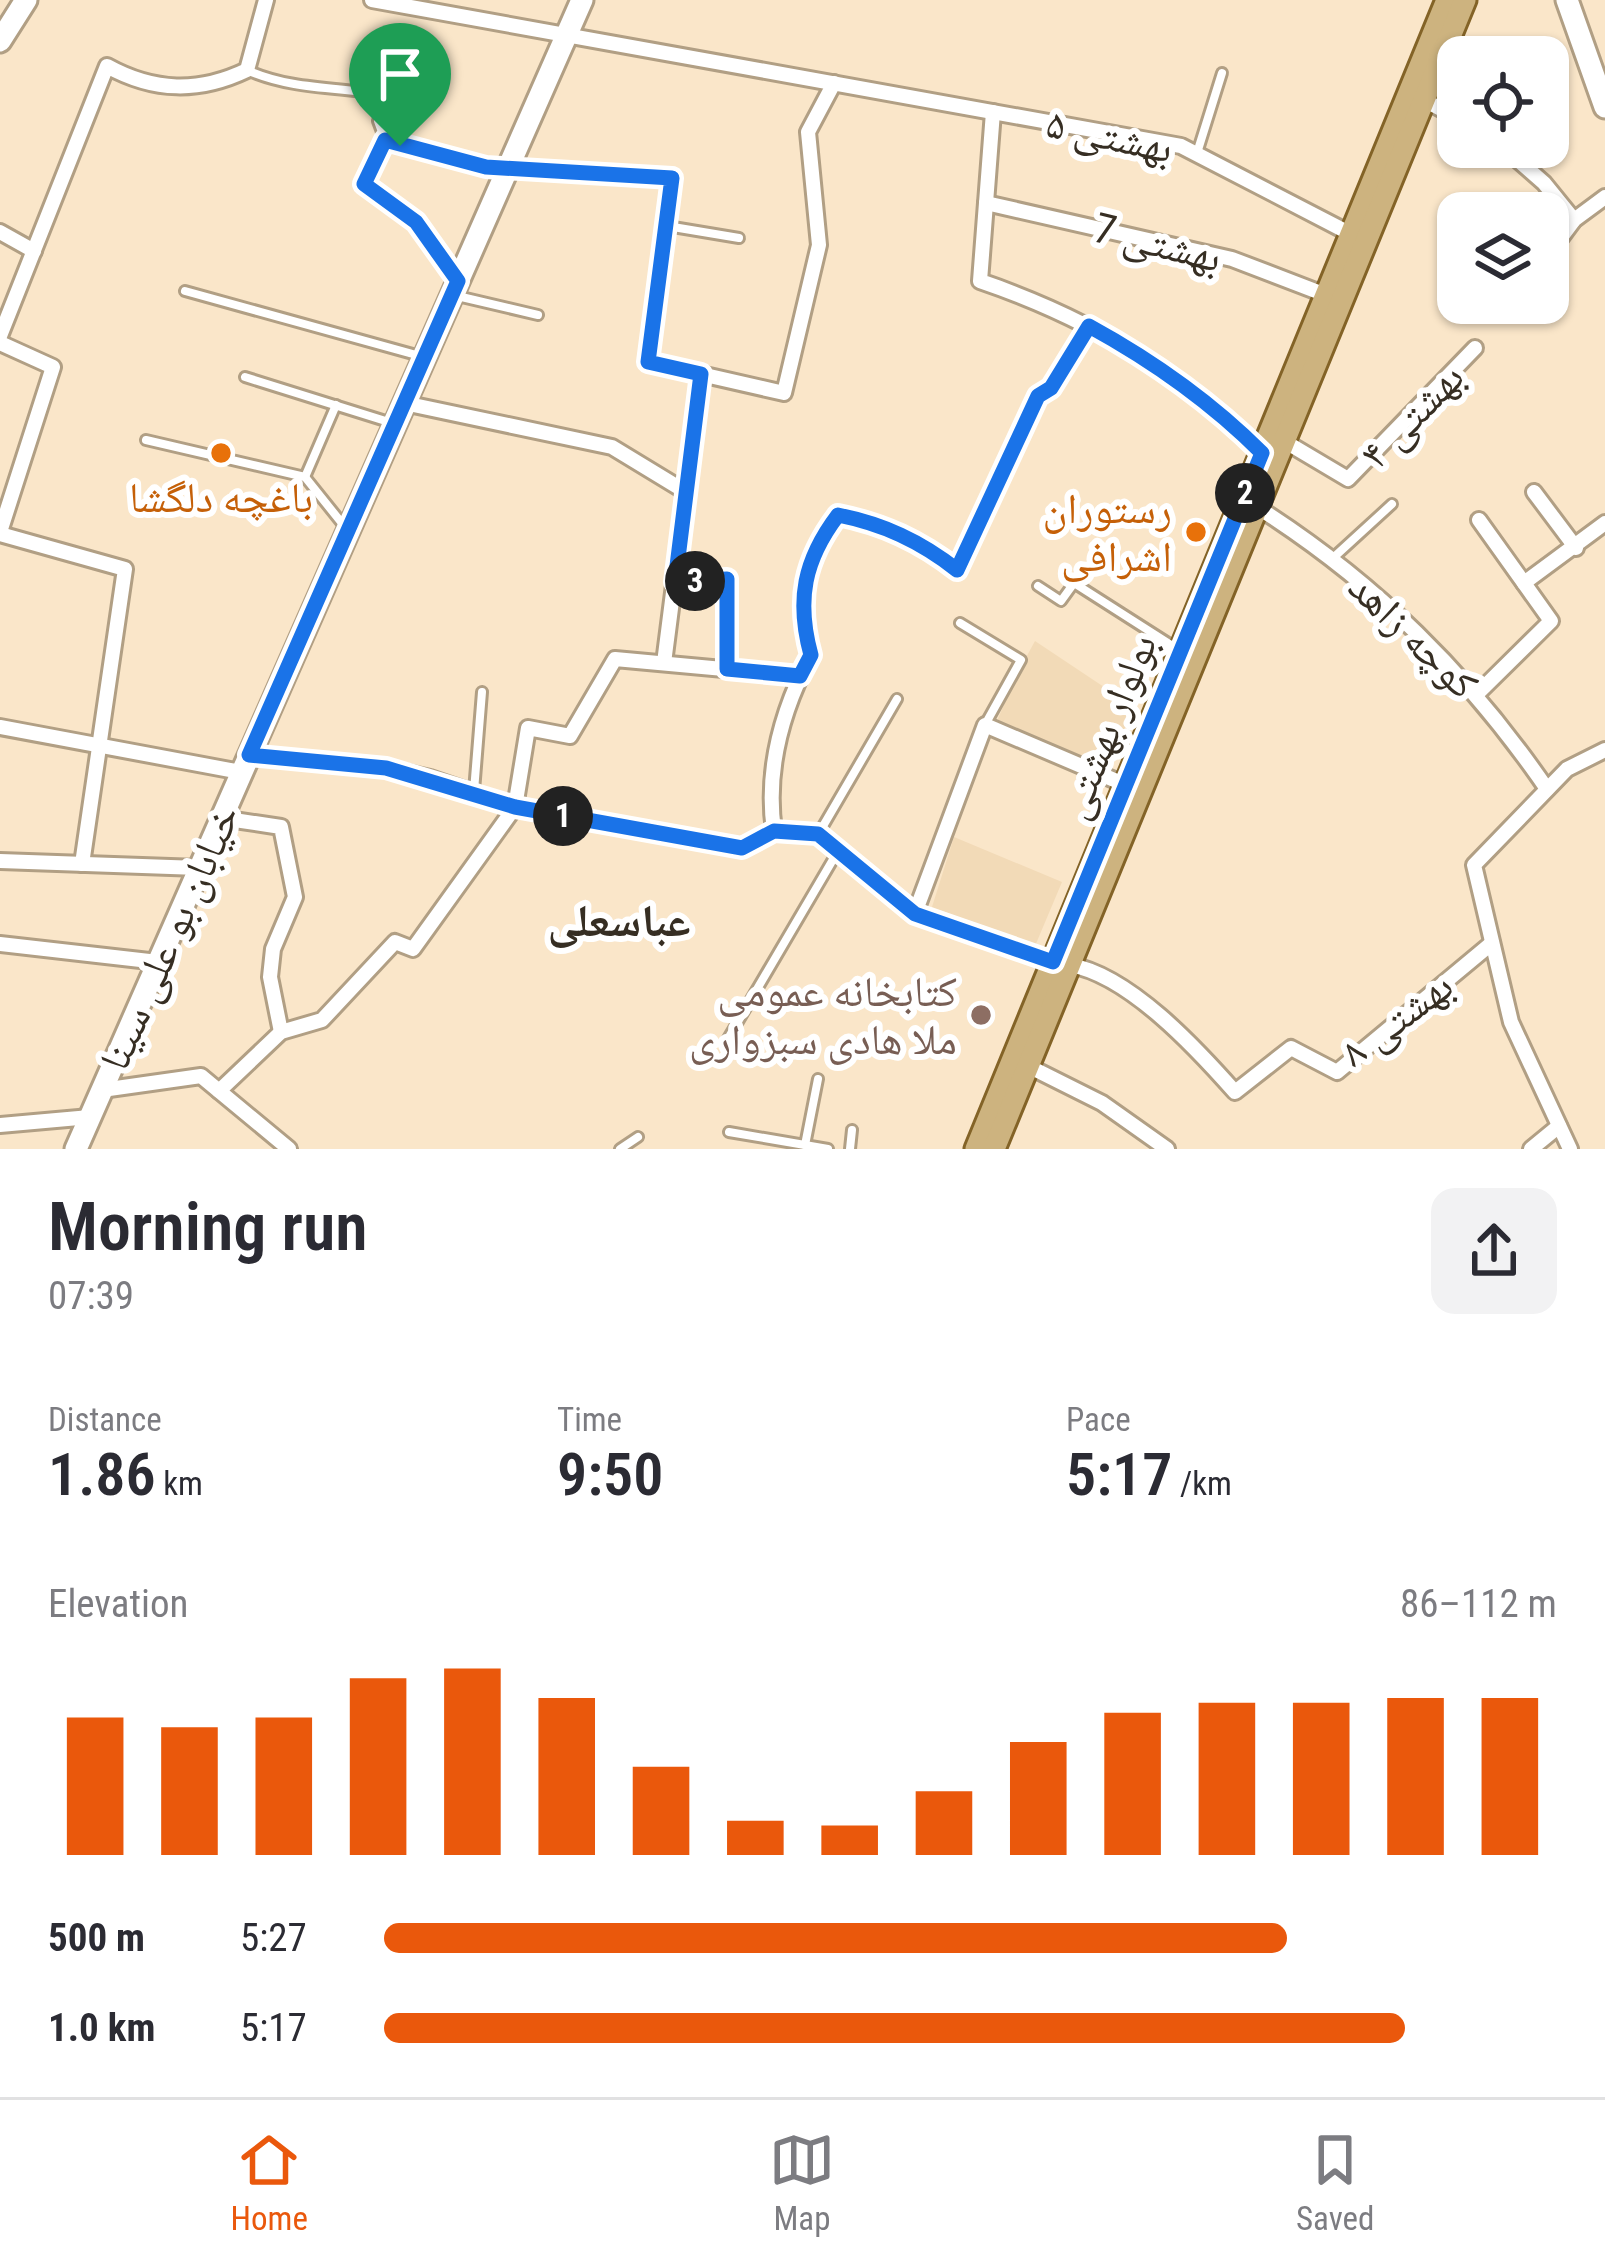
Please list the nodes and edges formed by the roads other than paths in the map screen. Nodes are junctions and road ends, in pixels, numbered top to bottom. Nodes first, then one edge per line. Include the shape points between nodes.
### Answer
1 (266, 0) edge
2 (372, 0) edge
3 (581, 0) edge
4 (1447, 0) edge
5 (1465, 0) edge
6 (1567, 0) edge
7 (16, 4) edge
8 (566, 35) junction
9 (0, 41) edge
10 (248, 70) junction
11 (1222, 73) dead end
12 (834, 83) junction
13 (1424, 100) junction
14 (1437, 107) edge
15 (1605, 107) edge
16 (993, 112) junction
17 (385, 140) junction
18 (1196, 154) junction
19 (508, 167) junction
20 (1527, 168) edge
21 (1605, 197) edge
22 (986, 203) junction
23 (1574, 220) junction
24 (666, 226) junction
25 (1569, 227) edge
26 (0, 232) edge
27 (1351, 235) junction
28 (739, 238) dead end
29 (34, 251) junction
30 (455, 288) junction
31 (184, 291) dead end
32 (1326, 295) junction
33 (538, 315) dead end
34 (1089, 326) junction
35 (0, 340) edge
36 (1475, 348) dead end
37 (424, 358) junction
38 (701, 374) junction
39 (244, 377) dead end
40 (336, 405) junction
41 (400, 413) junction
42 (146, 440) dead end
43 (1284, 441) junction
44 (1262, 453) junction
45 (304, 478) junction
46 (686, 492) junction
47 (1534, 492) dead end
48 (1392, 504) dead end
49 (1257, 507) junction
50 (1479, 520) dead end
51 (1605, 523) edge
52 (348, 531) junction
53 (0, 533) edge
54 (1576, 548) junction
55 (1333, 558) junction
56 (675, 582) junction
57 (1524, 584) junction
58 (1038, 586) dead end
59 (960, 623) dead end
60 (1180, 651) junction
61 (664, 663) junction
62 (727, 669) junction
63 (800, 676) junction
64 (482, 692) dead end
65 (1477, 694) junction
66 (897, 699) dead end
67 (985, 724) junction
68 (0, 727) edge
69 (99, 745) junction
70 (1605, 750) edge
71 (245, 764) junction
72 (1126, 784) junction
73 (1547, 789) junction
74 (473, 791) junction
75 (515, 807) junction
76 (221, 818) junction
77 (774, 831) junction
78 (818, 834) junction
79 (839, 850) junction
80 (0, 861) edge
81 (82, 864) junction
82 (200, 868) junction
83 (915, 914) junction
84 (1492, 943) junction
85 (0, 944) edge
86 (158, 962) junction
87 (1061, 964) junction
88 (281, 1032) junction
89 (726, 1042) dead end
90 (1028, 1066) junction
91 (818, 1079) dead end
92 (102, 1090) junction
93 (219, 1091) junction
94 (90, 1117) junction
95 (0, 1125) edge
96 (1559, 1126) junction
97 (852, 1130) dead end
98 (729, 1132) dead end
99 (638, 1137) dead end
100 (805, 1145) junction
101 (76, 1149) edge
102 (289, 1149) edge
103 (620, 1149) edge
104 (828, 1149) edge
105 (850, 1149) edge
106 (976, 1149) edge
107 (994, 1149) edge
108 (1167, 1149) edge
109 (1531, 1149) edge
110 (1570, 1149) edge

1 - 10 street
2 - 8 street, بهشتی ۵
3 - 8 main road, خیابان بو علی سینا
4 - 27 main road, بولوار بهشتی
5 - 13 main road, بولوار بهشتی
6 - 15 main road
7 - 9 main road
8 - 12 street, بهشتی ۵
8 - 19 main road, خیابان بو علی سینا
10 - 17 lane via 386,95 378,121
10 - 29 street via 208,85 166,87 107,66
11 - 18 lane
12 - 16 street, بهشتی ۵
12 - 38 street via 808,132 819,245 784,393
13 - 14 street
13 - 43 main road, بولوار بهشتی
16 - 18 street, بهشتی ۵
16 - 22 street
17 - 19 lane
17 - 30 lane via 364,184 416,222
18 - 27 street, بهشتی ۵
19 - 24 street via 672,178
19 - 30 main road, خیابان بو علی سینا
20 - 23 street
21 - 23 street
22 - 32 street, بهشتی 7 via 1232,259
22 - 34 street via 980,281
23 - 25 street
24 - 28 lane
24 - 38 street via 648,362
26 - 29 street
27 - 32 main road, بولوار بهشتی
29 - 35 street
30 - 33 lane
30 - 37 main road, خیابان بو علی سینا
31 - 37 lane
32 - 44 main road, بولوار بهشتی
34 - 44 street via 1183,384
34 - 63 street via 1038,396 957,570 889,528 838,515 807,566 803,626 811,655
35 - 53 street via 53,367
36 - 43 street, بهشتی ۴ via 1348,479
37 - 41 main road, خیابان بو علی سینا
38 - 46 street
39 - 40 lane
40 - 41 lane
40 - 45 lane
41 - 46 street via 612,447
41 - 52 main road, خیابان بو علی سینا
42 - 45 lane
43 - 49 main road, بولوار بهشتی
44 - 60 main road, بولوار بهشتی
45 - 52 lane
46 - 56 street
47 - 54 street
48 - 55 lane
49 - 55 street, کوچه زاهد
49 - 87 main road, بولوار بهشتی
50 - 57 street
51 - 54 street
52 - 71 main road, خیابان بو علی سینا
53 - 69 street via 125,569
54 - 57 street
55 - 65 street, کوچه زاهد
56 - 61 street
56 - 62 street via 727,579
57 - 65 street via 1551,622
58 - 60 lane via 1061,601 1074,583
59 - 67 lane via 1022,660
60 - 72 main road, بولوار بهشتی
61 - 62 street
61 - 75 street via 615,658 570,736 527,728
62 - 63 street
63 - 77 street via 772,767
64 - 74 lane
65 - 73 street, کوچه زاهد
66 - 78 lane
67 - 72 street
67 - 83 street
68 - 69 street
69 - 71 street
69 - 81 street
70 - 73 street
71 - 74 street via 386,768
71 - 76 main road, خیابان بو علی سینا
72 - 87 main road, بولوار بهشتی
73 - 84 street via 1474,865
74 - 75 street
75 - 77 street via 742,848
75 - 88 street via 412,949 394,942 322,1020
76 - 82 main road, خیابان بو علی سینا
76 - 88 street via 281,827 295,897 270,977
77 - 78 street
78 - 79 street
79 - 83 street
79 - 89 lane
80 - 81 street
81 - 82 street
82 - 86 main road, خیابان بو علی سینا
83 - 87 street
84 - 87 street, بهشتی ۸ via 1337,1072 1291,1048 1235,1092 1140,1002 1104,978
84 - 96 street via 1510,1022
85 - 86 street
86 - 92 main road, خیابان بو علی سینا
87 - 90 main road, بولوار بهشتی
87 - 106 main road, بولوار بهشتی
88 - 93 street
90 - 107 main road, بولوار بهشتی
90 - 108 street via 1102,1103
91 - 100 lane
92 - 93 street via 200,1076
92 - 94 main road, خیابان بو علی سینا
93 - 102 street
94 - 95 street
94 - 101 main road, خیابان بو علی سینا
96 - 109 street
96 - 110 street
97 - 105 lane
98 - 100 lane
99 - 103 lane
100 - 104 lane

